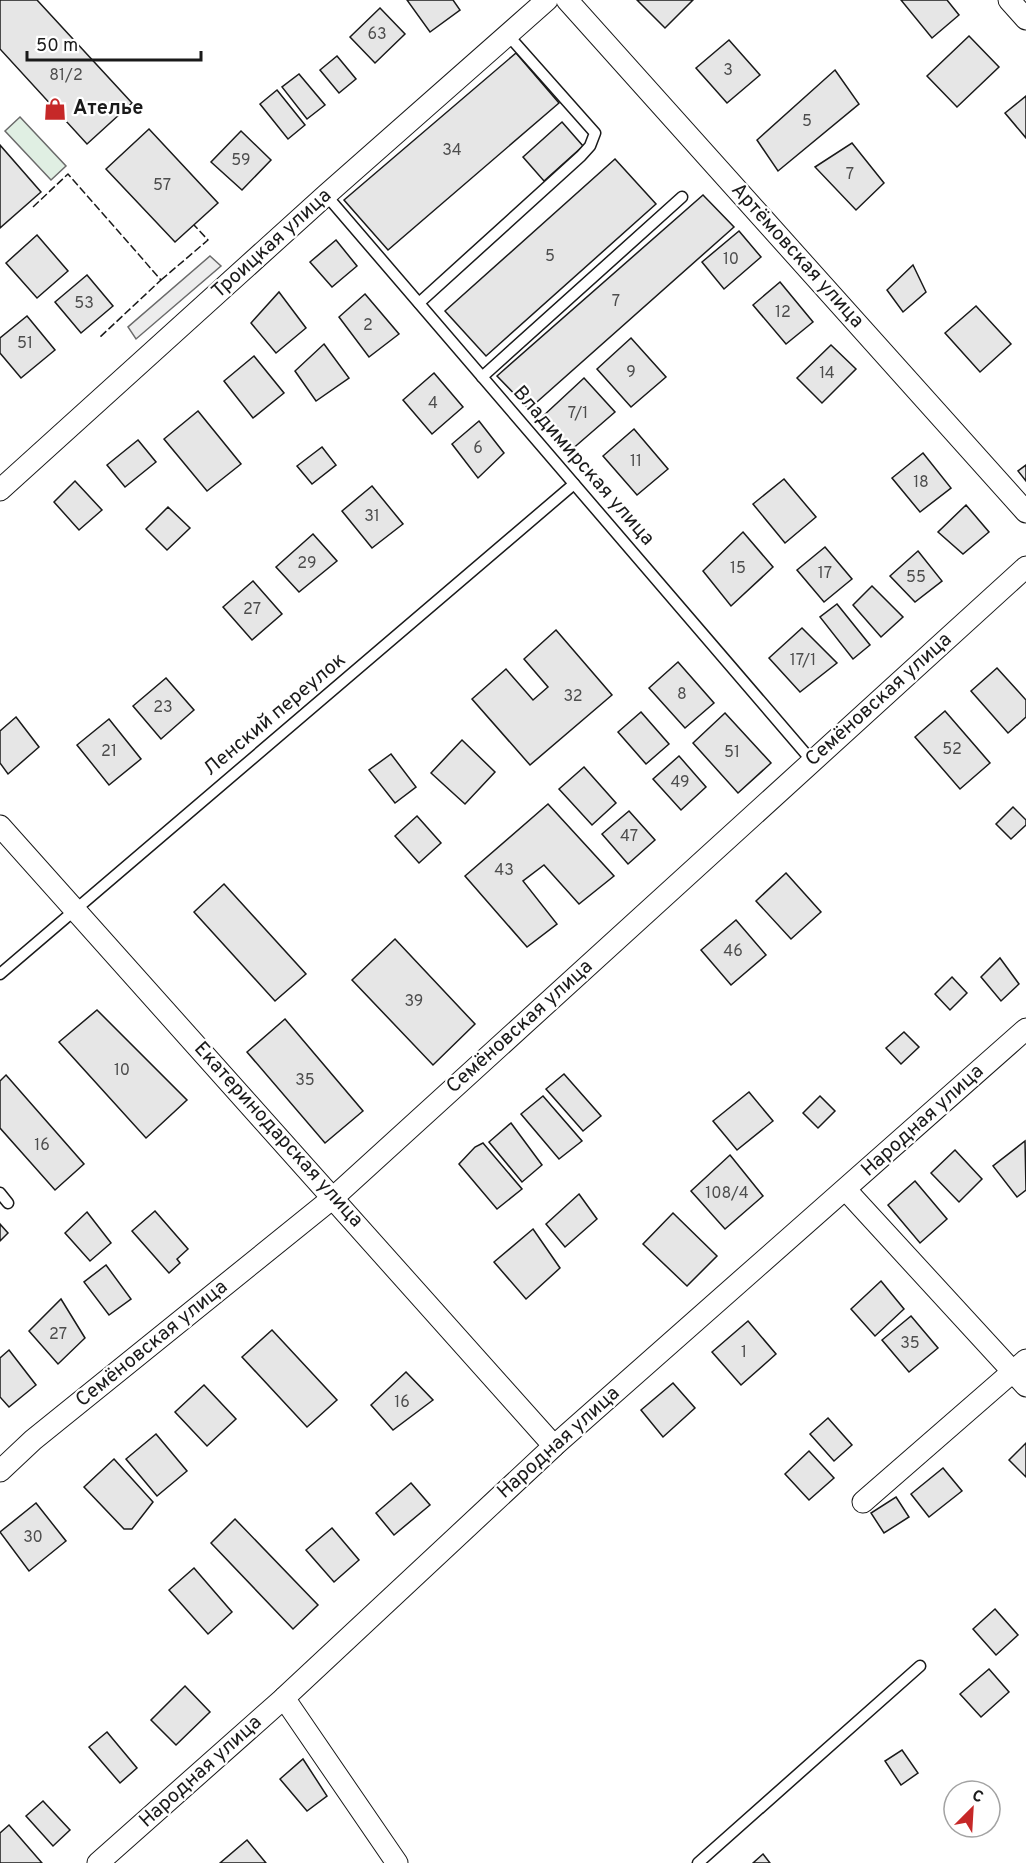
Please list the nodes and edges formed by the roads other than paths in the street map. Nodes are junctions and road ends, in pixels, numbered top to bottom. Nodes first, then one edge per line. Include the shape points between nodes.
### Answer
1 (547, 0) edge
2 (567, 0) edge
3 (1009, 0) edge
4 (1026, 19) edge
5 (508, 35) junction
6 (326, 195) junction
7 (682, 197) dead end
8 (419, 303) junction
9 (482, 377) junction
10 (574, 484) junction
11 (0, 490) edge
12 (1026, 512) edge
13 (1026, 567) edge
14 (812, 761) junction
15 (0, 826) edge
16 (74, 909) junction
17 (0, 974) edge
18 (1026, 1029) edge
19 (846, 1190) junction
20 (0, 1193) edge
21 (334, 1197) junction
22 (8, 1203) dead end
23 (1022, 1373) edge
24 (554, 1446) junction
25 (0, 1471) edge
26 (863, 1502) dead end
27 (920, 1666) dead end
28 (284, 1698) junction
29 (98, 1863) edge
30 (397, 1863) edge
31 (698, 1863) edge

1 - 5 street, Троицкая улица
2 - 12 street, Артёмовская улица
3 - 4 street
5 - 6 street, Троицкая улица
5 - 8 lane via 595,133 581,156
6 - 8 lane, Владимирская улица
6 - 11 street, Троицкая улица
7 - 9 lane
8 - 9 lane, Владимирская улица
9 - 10 lane, Владимирская улица
10 - 14 lane, Владимирская улица
10 - 16 lane, Ленский переулок
13 - 14 street, Семёновская улица
14 - 21 street, Семёновская улица
15 - 16 street, Екатеринодарская улица
16 - 17 lane, Ленский переулок
16 - 21 street, Екатеринодарская улица
18 - 19 street, Народная улица
19 - 23 street
19 - 24 street, Народная улица
20 - 22 lane
21 - 24 street, Екатеринодарская улица
21 - 25 street, Семёновская улица via 33,1440
23 - 26 street
24 - 28 street, Народная улица
27 - 31 lane
28 - 29 street, Народная улица
28 - 30 street

